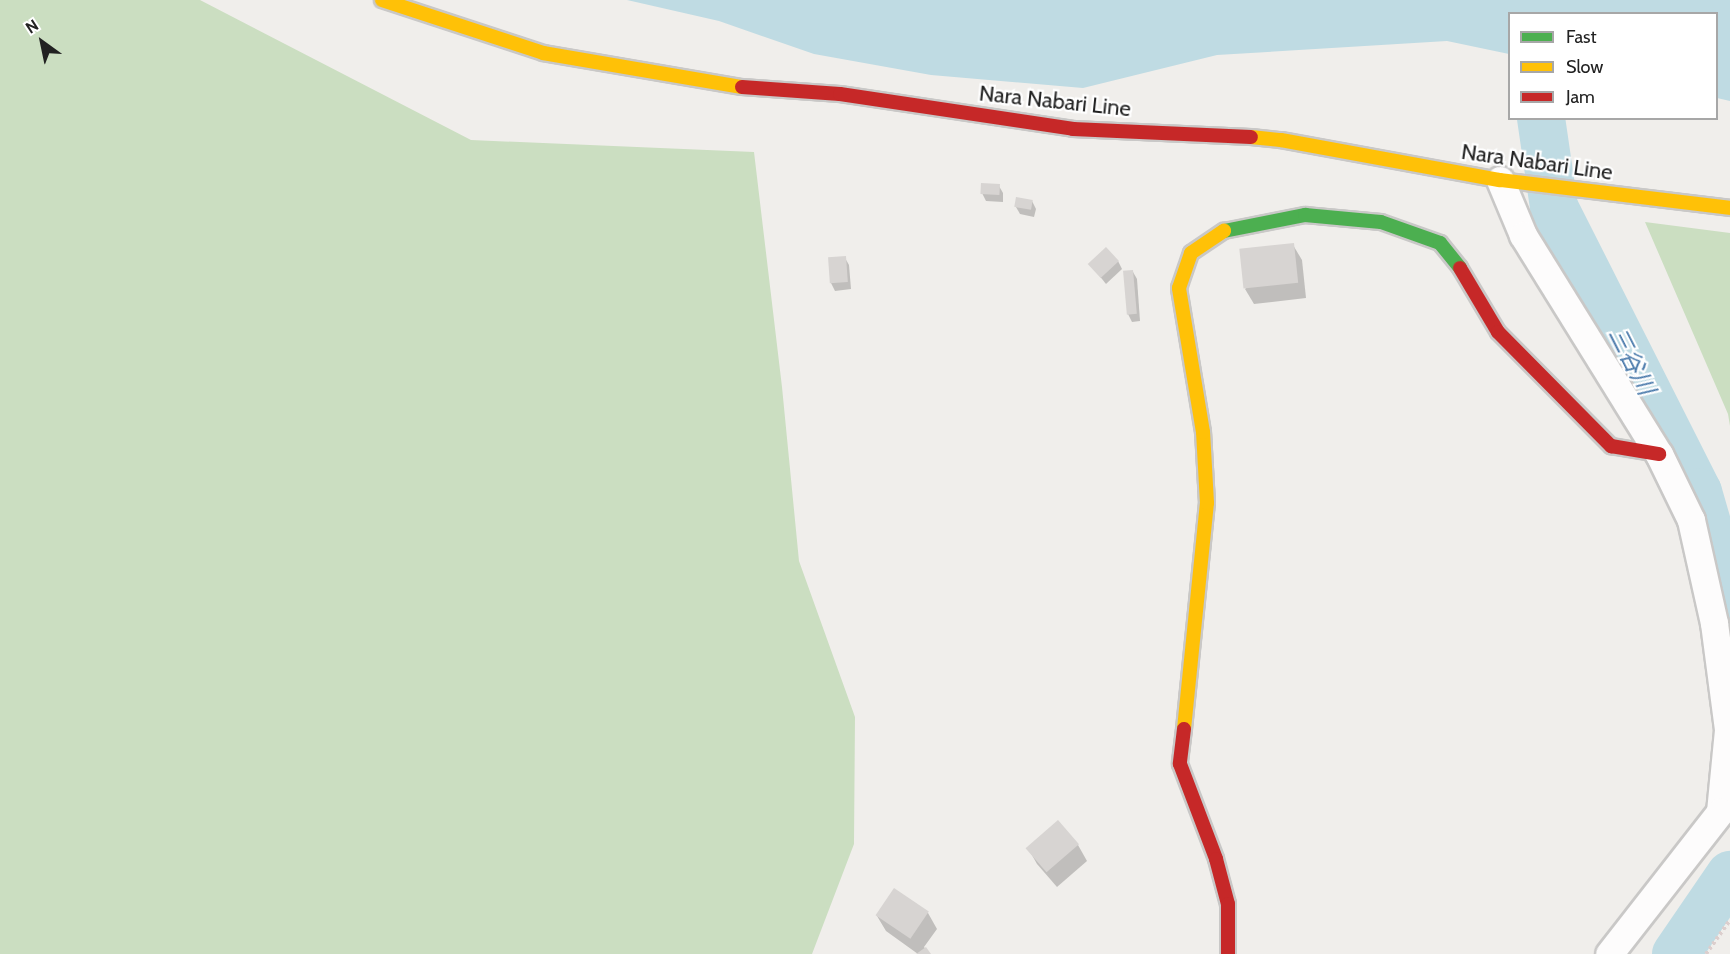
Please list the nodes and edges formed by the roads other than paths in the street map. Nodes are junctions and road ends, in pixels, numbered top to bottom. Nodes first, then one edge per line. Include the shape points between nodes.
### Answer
1 (382, 0) edge
2 (1513, 181) junction
3 (1730, 208) edge
4 (1659, 454) junction
5 (1228, 954) edge
6 (1609, 954) edge

1 - 2 main road, Nara Nabari Line via 543,53 725,86 840,94 1073,129 1281,140
2 - 3 main road, Nara Nabari Line
2 - 4 street via 1523,235
4 - 5 main road via 1611,446 1498,332 1465,275 1440,243 1381,222 1305,214 1226,230 1191,253 1179,288 1203,432 1207,503 1180,764 1216,859 1228,904
4 - 6 street via 1691,520 1714,623 1727,742 1720,812

